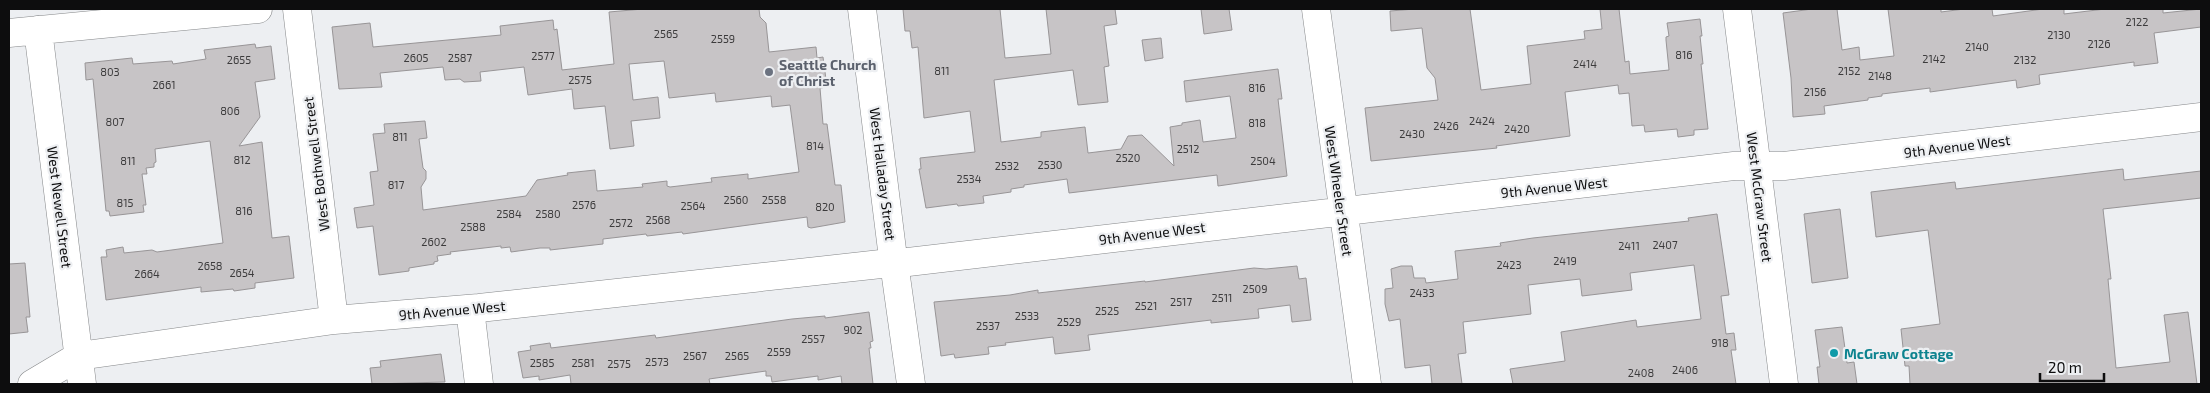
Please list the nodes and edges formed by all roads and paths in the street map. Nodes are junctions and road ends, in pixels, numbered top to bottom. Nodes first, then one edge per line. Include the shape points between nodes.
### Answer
1 (258, 9) edge
2 (297, 9) edge
3 (862, 9) edge
4 (1316, 9) edge
5 (1737, 9) edge
6 (38, 30) junction
7 (9, 33) edge
8 (2201, 117) edge
9 (1756, 166) junction
10 (1342, 211) junction
11 (894, 263) junction
12 (470, 309) junction
13 (334, 320) junction
14 (79, 356) junction
15 (1364, 380) edge
16 (32, 384) edge
17 (82, 384) edge
18 (478, 384) edge
19 (911, 384) edge
20 (1784, 384) edge

1 - 6 street
2 - 13 street, West Bothwell Street
3 - 11 street, West Halladay Street
4 - 10 street, West Wheeler Street
5 - 9 street, West McGraw Street
6 - 7 street
6 - 14 street, West Newell Street
8 - 9 street, 9th Avenue West via 1784,166
9 - 10 street, 9th Avenue West
9 - 20 street, West McGraw Street
10 - 11 street, 9th Avenue West
10 - 15 street, West Wheeler Street
11 - 12 street, 9th Avenue West
11 - 19 street, West Halladay Street
12 - 13 street, 9th Avenue West
12 - 18 street
13 - 14 street, 9th Avenue West
14 - 16 street, 9th Avenue West
14 - 17 street, West Newell Street

